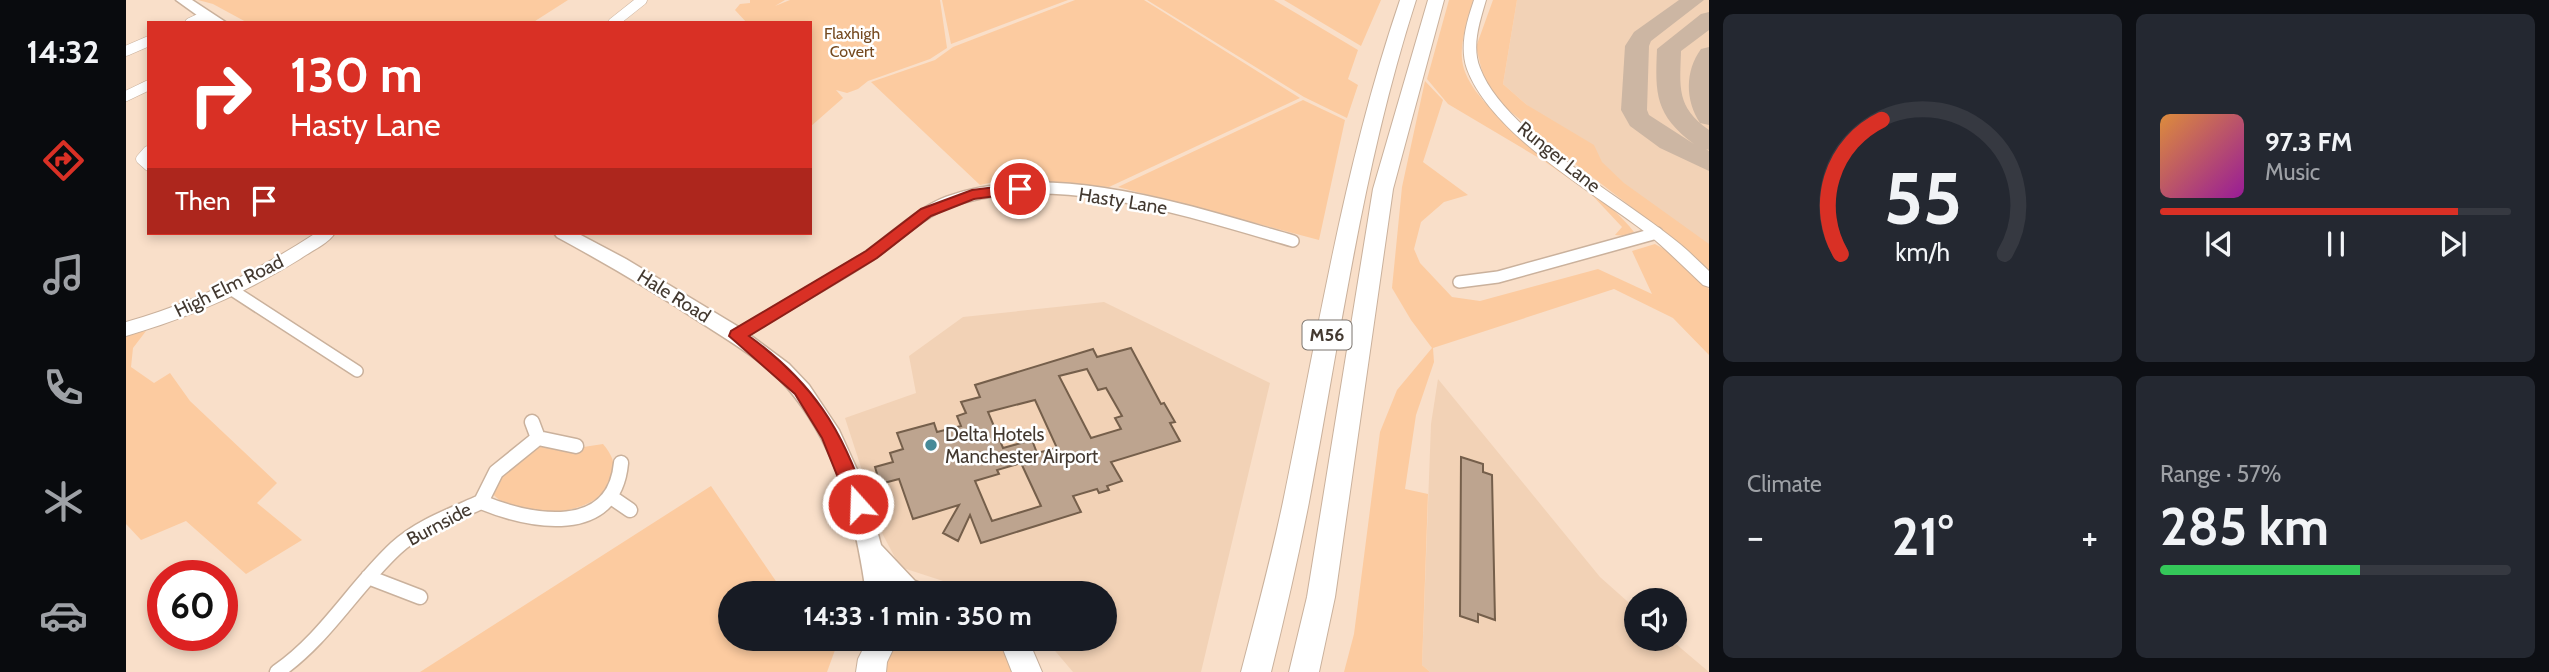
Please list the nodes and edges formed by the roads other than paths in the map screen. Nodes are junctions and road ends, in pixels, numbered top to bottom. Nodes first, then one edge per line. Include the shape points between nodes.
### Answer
1 (183, 0) edge
2 (642, 0) edge
3 (1408, 0) edge
4 (1436, 0) edge
5 (1480, 0) edge
6 (205, 16) junction
7 (194, 21) edge
8 (216, 21) edge
9 (615, 21) edge
10 (147, 42) edge
11 (126, 51) edge
12 (147, 86) edge
13 (126, 96) edge
14 (1657, 233) junction
15 (324, 235) edge
16 (568, 235) edge
17 (1293, 241) dead end
18 (1709, 281) edge
19 (1459, 282) dead end
20 (232, 290) junction
21 (126, 328) edge
22 (737, 336) junction
23 (356, 371) dead end
24 (532, 422) dead end
25 (538, 438) junction
26 (576, 446) dead end
27 (621, 463) dead end
28 (611, 497) junction
29 (481, 502) junction
30 (631, 510) dead end
31 (873, 552) junction
32 (368, 577) junction
33 (877, 581) edge
34 (900, 581) edge
35 (420, 597) dead end
36 (277, 672) edge
37 (1255, 672) edge
38 (1304, 672) edge

1 - 6 main road
2 - 9 street
3 - 37 highway, M56 via 1355,183 1300,484
4 - 38 highway, M56 via 1383,189 1321,597
5 - 14 street, Runger Lane via 1469,42 1484,90 1536,143
6 - 7 street
6 - 8 main road
10 - 11 street
12 - 13 street
14 - 18 street, Runger Lane
14 - 19 street via 1498,277
15 - 20 street, High Elm Road
16 - 22 main road, Hale Road
17 - 22 street, Hasty Lane via 1131,199 1020,189 982,193 926,213 872,254
20 - 21 street, High Elm Road via 158,321
20 - 23 street
22 - 31 main road, Hale Road via 800,389 821,419 850,480
24 - 25 street
25 - 26 street
25 - 29 street, Burnside via 492,473
27 - 28 street
28 - 29 street, Burnside via 589,511 544,520 516,516
28 - 30 street
29 - 32 street, Burnside via 398,545
31 - 33 main road, Hale Road
31 - 34 main road, Hale Road
32 - 35 street
32 - 36 street, Burnside via 320,639

